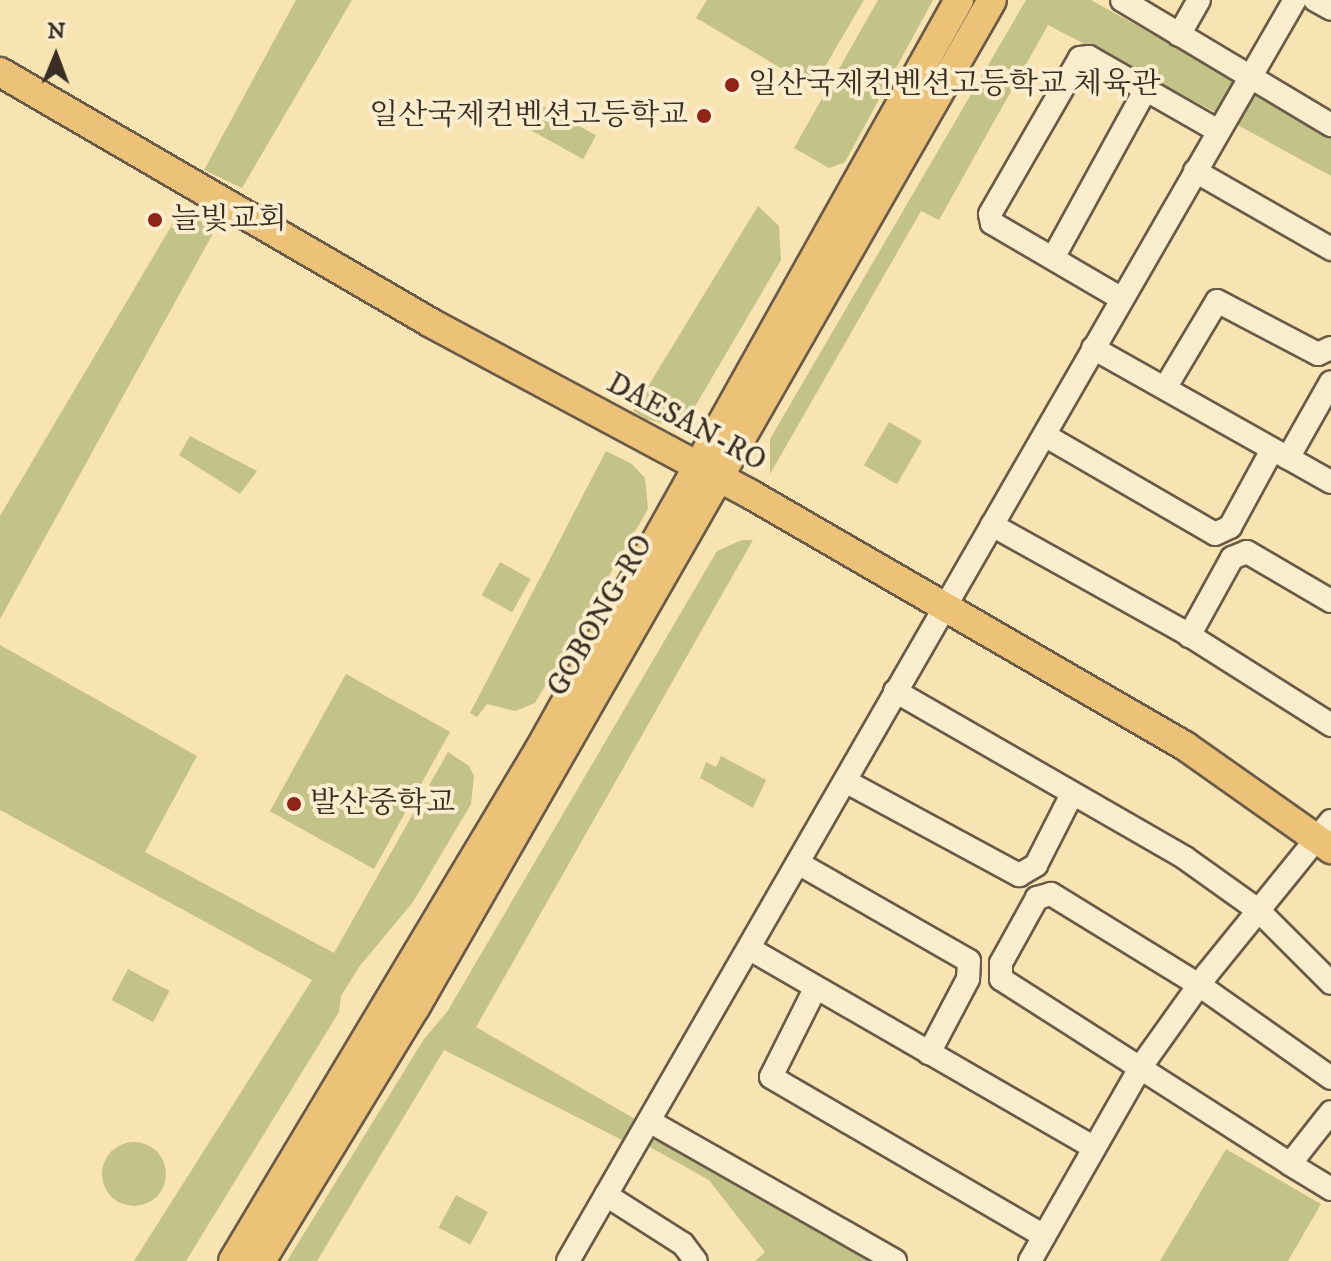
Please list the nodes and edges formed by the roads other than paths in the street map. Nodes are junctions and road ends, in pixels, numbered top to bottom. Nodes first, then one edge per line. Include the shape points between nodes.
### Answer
1 (959, 0) edge
2 (992, 0) edge
3 (1122, 0) edge
4 (1199, 0) edge
5 (1295, 0) edge
6 (1315, 0) edge
7 (1331, 9) edge
8 (1179, 35) junction
9 (0, 72) edge
10 (1252, 76) junction
11 (1146, 89) junction
12 (1331, 125) edge
13 (1218, 131) junction
14 (1195, 171) junction
15 (1331, 249) edge
16 (1053, 258) junction
17 (1122, 299) junction
18 (1093, 348) junction
19 (1324, 351) edge
20 (1331, 382) edge
21 (1165, 388) junction
22 (1046, 436) junction
23 (1280, 454) junction
24 (707, 473) junction
25 (1331, 482) edge
26 (992, 525) junction
27 (1331, 601) edge
28 (943, 609) junction
29 (1189, 636) junction
30 (895, 691) junction
31 (1331, 725) edge
32 (847, 782) junction
33 (1072, 794) junction
34 (1326, 836) edge
35 (798, 863) junction
36 (1258, 910) junction
37 (750, 949) junction
38 (1331, 983) edge
39 (1199, 985) junction
40 (815, 989) junction
41 (929, 1053) junction
42 (1142, 1065) junction
43 (1331, 1078) edge
44 (1331, 1112) edge
45 (649, 1121) junction
46 (1094, 1148) junction
47 (1290, 1164) junction
48 (1331, 1189) edge
49 (606, 1195) junction
50 (1044, 1236) junction
51 (233, 1261) edge
52 (261, 1261) edge
53 (568, 1261) edge
54 (696, 1261) edge
55 (895, 1261) edge
56 (1030, 1261) edge

1 - 24 main road, GOBONG-RO
2 - 24 main road, GOBONG-RO
3 - 8 street
4 - 8 street
5 - 10 street
6 - 7 street
8 - 10 street
9 - 24 main road, DAESAN-RO via 431,323
10 - 12 street
10 - 13 street
11 - 13 street
11 - 16 street
11 - 16 street via 1089,57 1080,58 989,218
13 - 14 street
14 - 15 street
14 - 17 street
16 - 17 street
17 - 18 street
18 - 21 street
18 - 22 street
19 - 21 street via 1217,301
20 - 23 street
21 - 23 street
22 - 23 street via 1215,534 1230,527
22 - 26 street
23 - 25 street
24 - 28 main road, DAESAN-RO
24 - 51 main road, GOBONG-RO
24 - 52 main road, GOBONG-RO via 415,1008
26 - 28 street
26 - 29 street
27 - 29 street via 1247,552 1232,558
28 - 30 street
28 - 34 main road, DAESAN-RO via 1185,746
29 - 31 street
30 - 32 street
30 - 33 street
32 - 33 street via 1019,875 1036,865
32 - 35 street
33 - 36 street via 1185,858
34 - 36 street
35 - 37 street
35 - 41 street via 969,961 968,979
36 - 38 street
36 - 39 street
37 - 40 street
37 - 45 street
39 - 42 street
39 - 42 street via 1051,894 1037,898 1001,963 1001,979
39 - 43 street
40 - 41 street
40 - 50 street via 771,1077
41 - 46 street
42 - 46 street
42 - 47 street
44 - 47 street
45 - 49 street
45 - 55 street
46 - 50 street
47 - 48 street
49 - 53 street
49 - 54 street via 683,1244
50 - 56 street

